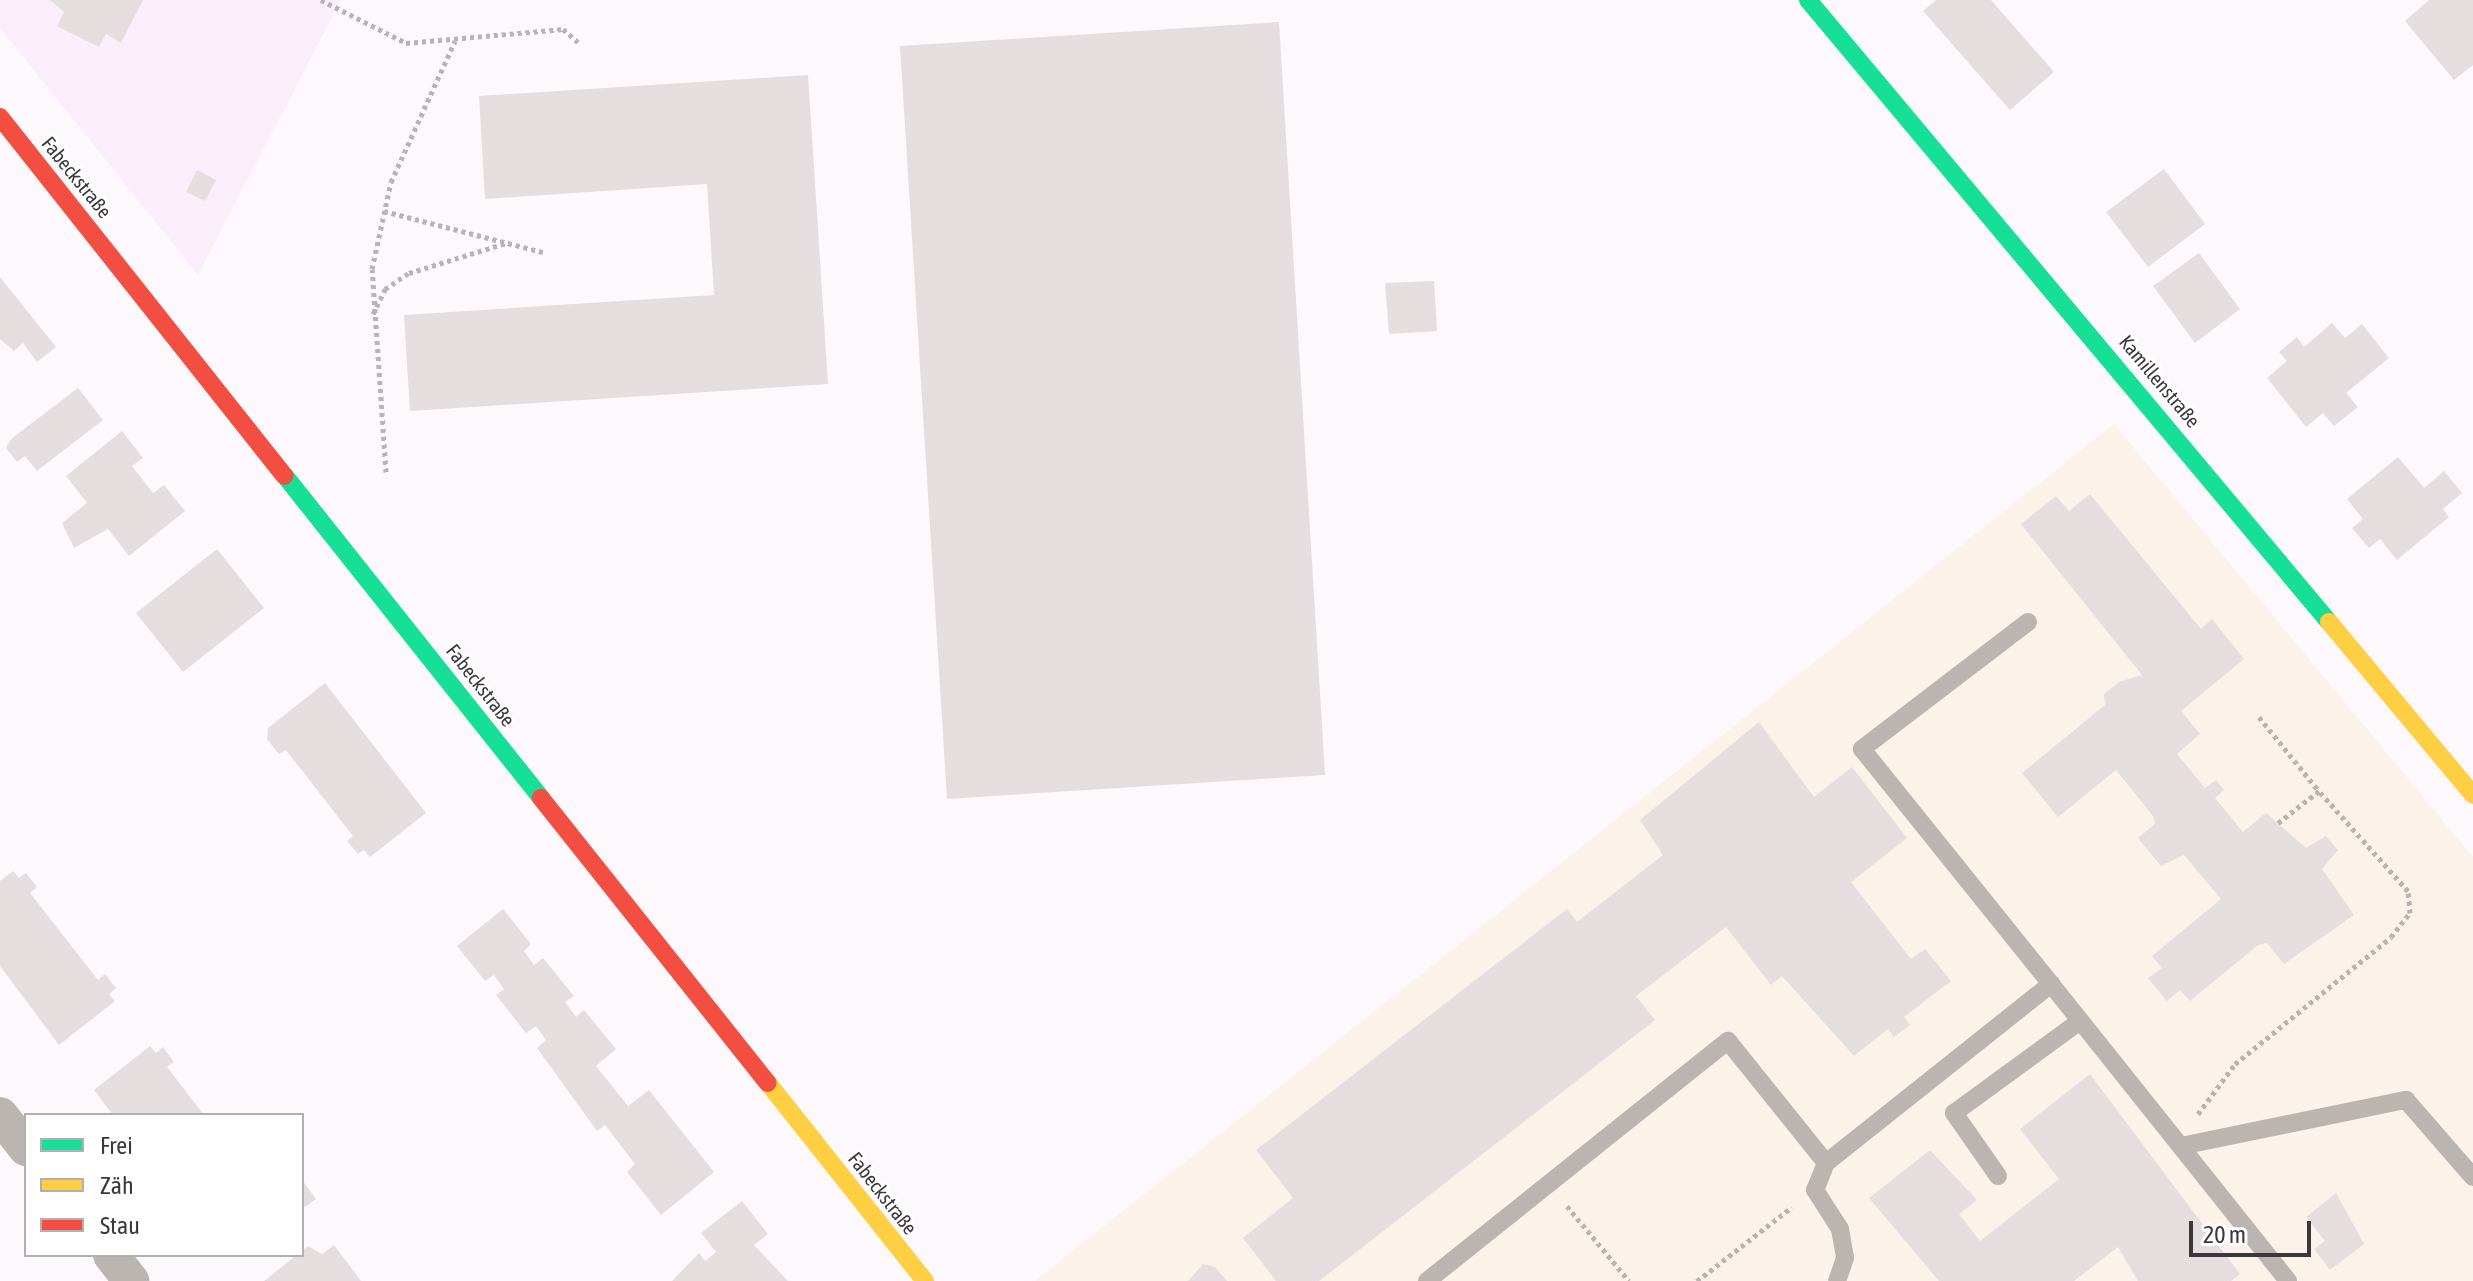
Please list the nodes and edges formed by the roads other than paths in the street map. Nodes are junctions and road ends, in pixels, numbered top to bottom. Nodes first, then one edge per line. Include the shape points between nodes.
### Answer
1 (1808, 0) edge
2 (0, 117) edge
3 (2028, 622) dead end
4 (2473, 795) edge
5 (2051, 984) junction
6 (2080, 1021) junction
7 (0, 1115) edge
8 (24, 1145) edge
9 (2181, 1146) junction
10 (1826, 1163) junction
11 (1998, 1176) dead end
12 (2473, 1177) edge
13 (113, 1257) edge
14 (131, 1281) edge
15 (925, 1281) edge
16 (1427, 1281) edge
17 (1837, 1281) edge
18 (2288, 1281) edge

1 - 4 street, Kamillenstraße
2 - 15 street, Fabeckstraße
3 - 5 lane via 1862,749
5 - 6 lane
5 - 10 lane
6 - 9 lane
6 - 11 lane via 1954,1113
7 - 8 street
9 - 12 lane via 2406,1100
9 - 18 lane
10 - 16 lane via 1728,1041
10 - 17 lane via 1815,1190 1840,1229 1845,1258
13 - 14 street

